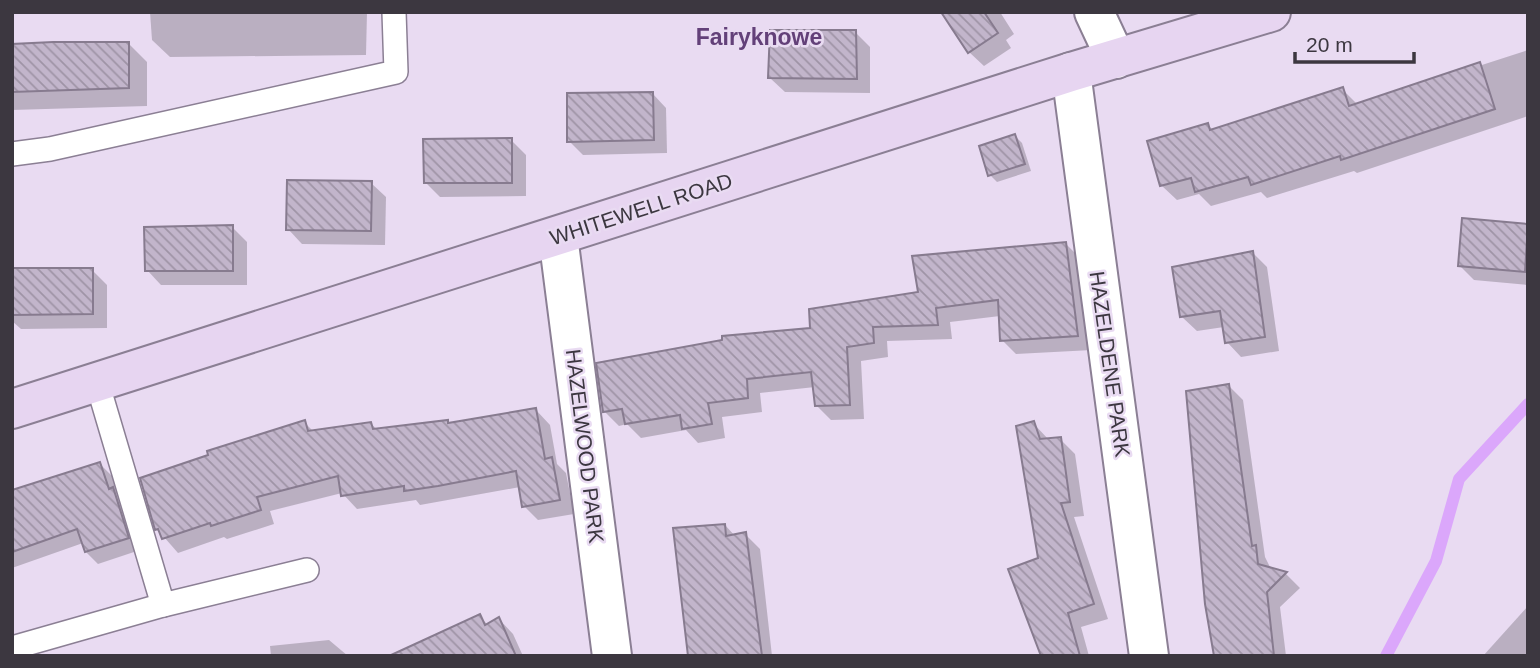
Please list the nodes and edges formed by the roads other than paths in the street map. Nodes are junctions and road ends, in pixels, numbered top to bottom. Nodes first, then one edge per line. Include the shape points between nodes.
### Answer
1 (394, 12) edge
2 (1094, 12) edge
3 (1271, 12) edge
4 (1116, 59) junction
5 (1071, 72) junction
6 (12, 154) edge
7 (558, 236) junction
8 (97, 382) junction
9 (12, 409) edge
10 (307, 570) dead end
11 (163, 605) junction
12 (12, 648) edge
13 (612, 656) edge
14 (1149, 656) edge

1 - 6 lane via 396,72
2 - 4 street
3 - 4 street, WHITEWELL ROAD
4 - 5 street, WHITEWELL ROAD
5 - 7 street, WHITEWELL ROAD
5 - 14 street, HAZELDENE PARK
7 - 8 street, WHITEWELL ROAD
7 - 13 street, HAZELWOOD PARK
8 - 9 street, WHITEWELL ROAD
8 - 11 lane
10 - 11 lane
11 - 12 lane

